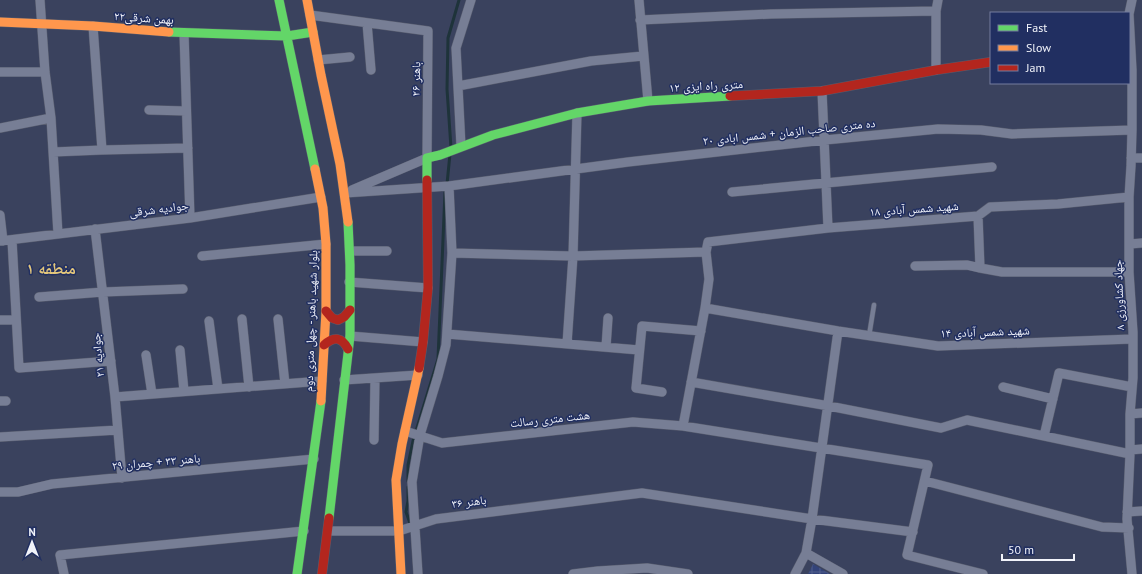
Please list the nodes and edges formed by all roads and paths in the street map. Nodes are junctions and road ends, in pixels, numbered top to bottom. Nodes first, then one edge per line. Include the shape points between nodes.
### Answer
1 (40, 0) edge
2 (279, 0) edge
3 (307, 0) edge
4 (471, 0) edge
5 (639, 0) edge
6 (938, 0) edge
7 (1132, 0) edge
8 (936, 11) junction
9 (1130, 12) edge
10 (310, 15) junction
11 (640, 20) junction
12 (0, 22) edge
13 (367, 23) junction
14 (42, 24) junction
15 (93, 26) junction
16 (313, 32) junction
17 (184, 33) junction
18 (1130, 33) edge
19 (286, 36) junction
20 (643, 56) junction
21 (350, 57) dead end
22 (318, 60) junction
23 (990, 62) edge
24 (1142, 68) edge
25 (371, 70) dead end
26 (936, 70) junction
27 (1132, 70) junction
28 (0, 72) edge
29 (45, 72) junction
30 (458, 86) junction
31 (822, 91) junction
32 (648, 101) junction
33 (149, 110) dead end
34 (186, 111) junction
35 (578, 113) junction
36 (51, 118) junction
37 (0, 128) edge
38 (1132, 130) junction
39 (825, 140) junction
40 (459, 147) junction
41 (188, 148) junction
42 (102, 150) junction
43 (53, 152) junction
44 (427, 158) junction
45 (1131, 158) junction
46 (1142, 158) edge
47 (992, 167) dead end
48 (577, 168) junction
49 (827, 183) junction
50 (449, 186) junction
51 (426, 188) junction
52 (732, 192) dead end
53 (345, 193) junction
54 (321, 197) junction
55 (1129, 197) junction
56 (0, 215) edge
57 (978, 216) junction
58 (190, 218) junction
59 (828, 228) junction
60 (95, 229) junction
61 (58, 234) junction
62 (5, 241) edge
63 (1142, 243) edge
64 (326, 244) junction
65 (1130, 244) junction
66 (350, 251) junction
67 (387, 251) dead end
68 (706, 252) junction
69 (452, 253) junction
70 (202, 256) dead end
71 (573, 256) junction
72 (915, 266) dead end
73 (980, 268) junction
74 (1129, 272) junction
75 (349, 282) junction
76 (183, 288) dead end
77 (428, 288) junction
78 (103, 292) junction
79 (39, 297) dead end
80 (874, 305) dead end
81 (705, 308) junction
82 (350, 310) junction
83 (326, 311) junction
84 (608, 318) dead end
85 (242, 319) dead end
86 (278, 319) dead end
87 (0, 320) edge
88 (16, 320) junction
89 (209, 320) dead end
90 (701, 331) junction
91 (838, 331) junction
92 (447, 334) junction
93 (1136, 334) edge
94 (350, 336) junction
95 (869, 336) junction
96 (423, 342) junction
97 (567, 344) junction
98 (324, 345) junction
99 (606, 347) junction
100 (348, 349) junction
101 (180, 350) dead end
102 (640, 350) junction
103 (146, 355) dead end
104 (111, 361) junction
105 (418, 375) junction
106 (375, 378) junction
107 (344, 380) junction
108 (322, 381) junction
109 (691, 382) junction
110 (286, 384) junction
111 (249, 386) junction
112 (1003, 387) dead end
113 (1132, 387) junction
114 (218, 389) junction
115 (184, 391) junction
116 (662, 392) dead end
117 (152, 394) junction
118 (115, 396) junction
119 (1053, 399) junction
120 (829, 406) junction
121 (1142, 413) edge
122 (1130, 414) junction
123 (683, 426) junction
124 (118, 430) junction
125 (405, 431) junction
126 (420, 435) junction
127 (1044, 436) junction
128 (0, 437) edge
129 (374, 440) dead end
130 (823, 448) junction
131 (1142, 449) edge
132 (1130, 452) junction
133 (314, 459) junction
134 (122, 478) junction
135 (925, 481) junction
136 (0, 492) edge
137 (1142, 511) edge
138 (1127, 512) junction
139 (812, 519) junction
140 (415, 525) junction
141 (1128, 528) junction
142 (304, 531) junction
143 (328, 531) junction
144 (399, 531) junction
145 (913, 532) junction
146 (806, 553) junction
147 (64, 574) edge
148 (297, 574) edge
149 (322, 574) edge
150 (401, 574) edge
151 (418, 574) edge
152 (573, 574) edge
153 (688, 574) edge
154 (795, 574) edge
155 (843, 574) edge
156 (983, 574) edge
157 (1132, 574) edge

1 - 14 street
2 - 19 street, بلوار شهید باهنر - چهل متری دوم
3 - 10 street
4 - 30 street via 456,48
5 - 11 street
6 - 8 street
7 - 9 street, جهاد کشاورزی ۸
8 - 11 street via 771,14
8 - 26 street
10 - 13 street, باهنر ۲۶
10 - 16 street
11 - 20 street
12 - 14 street, ۲۲بهمن شرقی
13 - 25 street
13 - 44 street, باهنر ۲۶ via 428,31
14 - 15 street, ۲۲بهمن شرقی
14 - 29 street
15 - 17 street, ۲۲بهمن شرقی
15 - 42 street
16 - 19 street, ۲۲بهمن شرقی
16 - 22 street
17 - 19 street, ۲۲بهمن شرقی
17 - 34 street
18 - 27 street, جهاد کشاورزی ۸
19 - 54 street, بلوار شهید باهنر - چهل متری دوم
20 - 30 street via 591,61
20 - 32 street
21 - 22 street
22 - 53 street
23 - 26 street, ۱۲ متری راه ایزی
24 - 27 street
26 - 31 street, ۱۲ متری راه ایزی
27 - 38 street, جهاد کشاورزی ۸
28 - 29 street
29 - 36 street
30 - 40 street
31 - 32 street, ۱۲ متری راه ایزی
31 - 39 street
32 - 35 street, ۱۲ متری راه ایزی
33 - 34 street
34 - 41 street
35 - 40 street, ۱۲ متری راه ایزی via 493,135
35 - 48 street
36 - 37 street
36 - 43 street
38 - 39 street, ده متری صاحب الزمان + شمس ابادی ۲۰ via 1012,134 938,129
38 - 45 street, جهاد کشاورزی ۸
39 - 48 street, ده متری صاحب الزمان + شمس ابادی ۲۰
39 - 49 street
40 - 44 street, ۱۲ متری راه ایزی
41 - 42 street
41 - 58 street
42 - 43 street
43 - 61 street
44 - 51 street
44 - 53 street
45 - 46 street
45 - 55 street, جهاد کشاورزی ۸
47 - 49 street
48 - 50 street, ده متری صاحب الزمان + شمس ابادی ۲۰
48 - 71 street
49 - 52 street
49 - 59 street
50 - 51 street, ده متری صاحب الزمان + شمس ابادی ۲۰
50 - 69 street
51 - 53 street, ده متری صاحب الزمان + شمس ابادی ۲۰
51 - 77 street
53 - 66 street
54 - 58 street, جوادیه شرقی
54 - 64 street, بلوار شهید باهنر - چهل متری دوم
55 - 57 street, شهید شمس آبادی ۱۸ via 990,207
55 - 65 street, جهاد کشاورزی ۸
56 - 62 street
57 - 59 street, شهید شمس آبادی ۱۸
57 - 73 street
58 - 60 street, جوادیه شرقی
59 - 68 street, شهید شمس آبادی ۱۸ via 708,242
60 - 61 street, جوادیه شرقی
60 - 78 street, جوادیه ۲۱
61 - 62 street, جوادیه شرقی
62 - 88 street
63 - 65 street
64 - 70 street
64 - 83 street, بلوار شهید باهنر - چهل متری دوم
65 - 74 street, جهاد کشاورزی ۸
66 - 67 street
66 - 75 street
68 - 71 street
68 - 81 street via 709,279
69 - 71 street
69 - 92 street
71 - 97 street
72 - 73 street via 967,265
73 - 74 street via 1002,272
74 - 93 street, جهاد کشاورزی ۸
75 - 77 street
75 - 82 street
76 - 78 street
77 - 96 street
78 - 79 street
78 - 104 street, جوادیه ۲۱
80 - 95 lane
81 - 90 street
81 - 91 street, شهید شمس آبادی ۱۴
82 - 83 street via 346,317 338,320 331,318
82 - 94 street
83 - 98 street, بلوار شهید باهنر - چهل متری دوم
84 - 99 street
85 - 111 street
86 - 110 street
87 - 88 street
88 - 104 street via 19,368
89 - 114 street
90 - 102 street via 642,326
90 - 109 street
91 - 95 street, شهید شمس آبادی ۱۴
91 - 120 street
92 - 97 street
92 - 126 street via 438,376
93 - 95 street, شهید شمس آبادی ۱۴ via 938,346
93 - 113 street, جهاد کشاورزی ۸
94 - 96 street
94 - 100 street
96 - 105 street
97 - 99 street
98 - 100 street via 330,339 338,338 345,342
98 - 108 street, بلوار شهید باهنر - چهل متری دوم
99 - 102 street
100 - 107 street
101 - 115 street
102 - 116 street via 636,388
103 - 117 street
104 - 118 street, جوادیه ۲۱
105 - 106 street
105 - 125 street
106 - 107 street
106 - 129 street
107 - 143 street
108 - 110 street
108 - 133 street, بلوار شهید باهنر - چهل متری دوم
109 - 120 street
109 - 123 street
110 - 111 street
111 - 114 street
112 - 119 street
113 - 119 street via 1059,373
113 - 122 street, جهاد کشاورزی ۸
114 - 115 street
115 - 117 street
117 - 118 street
118 - 124 street, جوادیه ۲۱
119 - 127 street
120 - 127 street via 941,428 967,420
120 - 130 street
121 - 122 street
122 - 132 street, جهاد کشاورزی ۸
123 - 126 street, هشت متری رسالت via 633,422 442,442
123 - 130 street, هشت متری رسالت
124 - 128 street
124 - 134 street, جوادیه ۲۱
125 - 126 street, هشت متری رسالت
125 - 144 street via 396,480
126 - 140 street via 412,482
127 - 132 street
130 - 135 street, هشت متری رسالت via 928,465
130 - 139 street
131 - 132 street
132 - 138 street, جهاد کشاورزی ۸
133 - 134 street, باهنر ۳۳ + چمران ۲۹
133 - 142 street, بلوار شهید باهنر - چهل متری دوم
134 - 136 street, باهنر ۳۳ + چمران ۲۹ via 52,484 18,492
135 - 141 street via 1102,527
135 - 145 street
137 - 138 street
138 - 141 street, جهاد کشاورزی ۸
139 - 140 street, باهنر ۳۶ via 642,493 436,518
139 - 145 street, باهنر ۳۶
139 - 146 street
140 - 144 street, باهنر ۳۶
140 - 151 street
141 - 157 street, جهاد کشاورزی ۸
142 - 147 street via 60,555
142 - 148 street, بلوار شهید باهنر - چهل متری دوم
143 - 144 street, باهنر ۳۶
143 - 149 street
144 - 150 street
145 - 156 street via 907,555
146 - 154 street
146 - 155 street
152 - 153 street via 648,568

